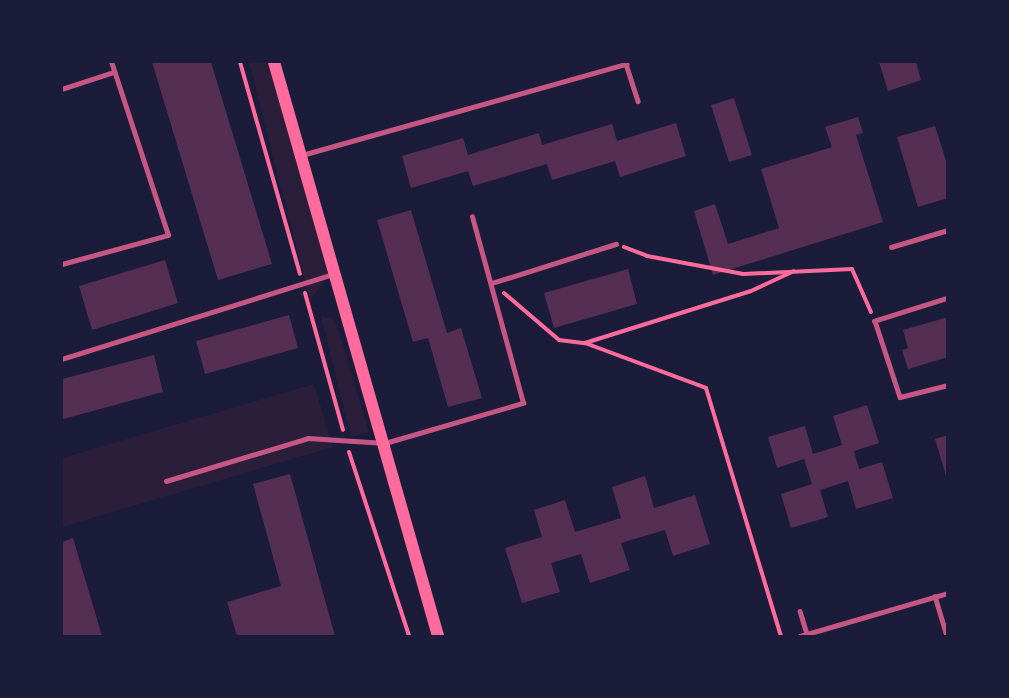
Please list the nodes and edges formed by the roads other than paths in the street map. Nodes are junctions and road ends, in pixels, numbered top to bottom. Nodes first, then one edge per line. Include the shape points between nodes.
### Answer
1 (111, 62) edge
2 (274, 62) edge
3 (114, 72) junction
4 (62, 89) edge
5 (638, 102) dead end
6 (302, 155) junction
7 (472, 217) dead end
8 (948, 230) edge
9 (616, 244) road end
10 (891, 247) dead end
11 (62, 264) edge
12 (336, 273) junction
13 (492, 283) junction
14 (948, 298) edge
15 (62, 359) edge
16 (948, 385) edge
17 (385, 443) junction
18 (166, 481) dead end
19 (948, 593) edge
20 (935, 596) junction
21 (800, 611) dead end
22 (807, 634) junction
23 (438, 636) edge
24 (800, 636) edge
25 (947, 636) edge

1 - 3 lane
2 - 6 main road
3 - 4 lane
3 - 11 lane via 168,235
5 - 6 lane via 626,64
6 - 12 main road
7 - 13 lane
8 - 10 lane
9 - 13 lane
12 - 15 lane
12 - 17 main road
13 - 17 lane via 523,403
14 - 16 lane via 875,321 900,397
17 - 18 lane via 308,438
17 - 23 main road
19 - 20 lane
20 - 22 lane
20 - 25 lane
21 - 22 lane
22 - 24 lane

